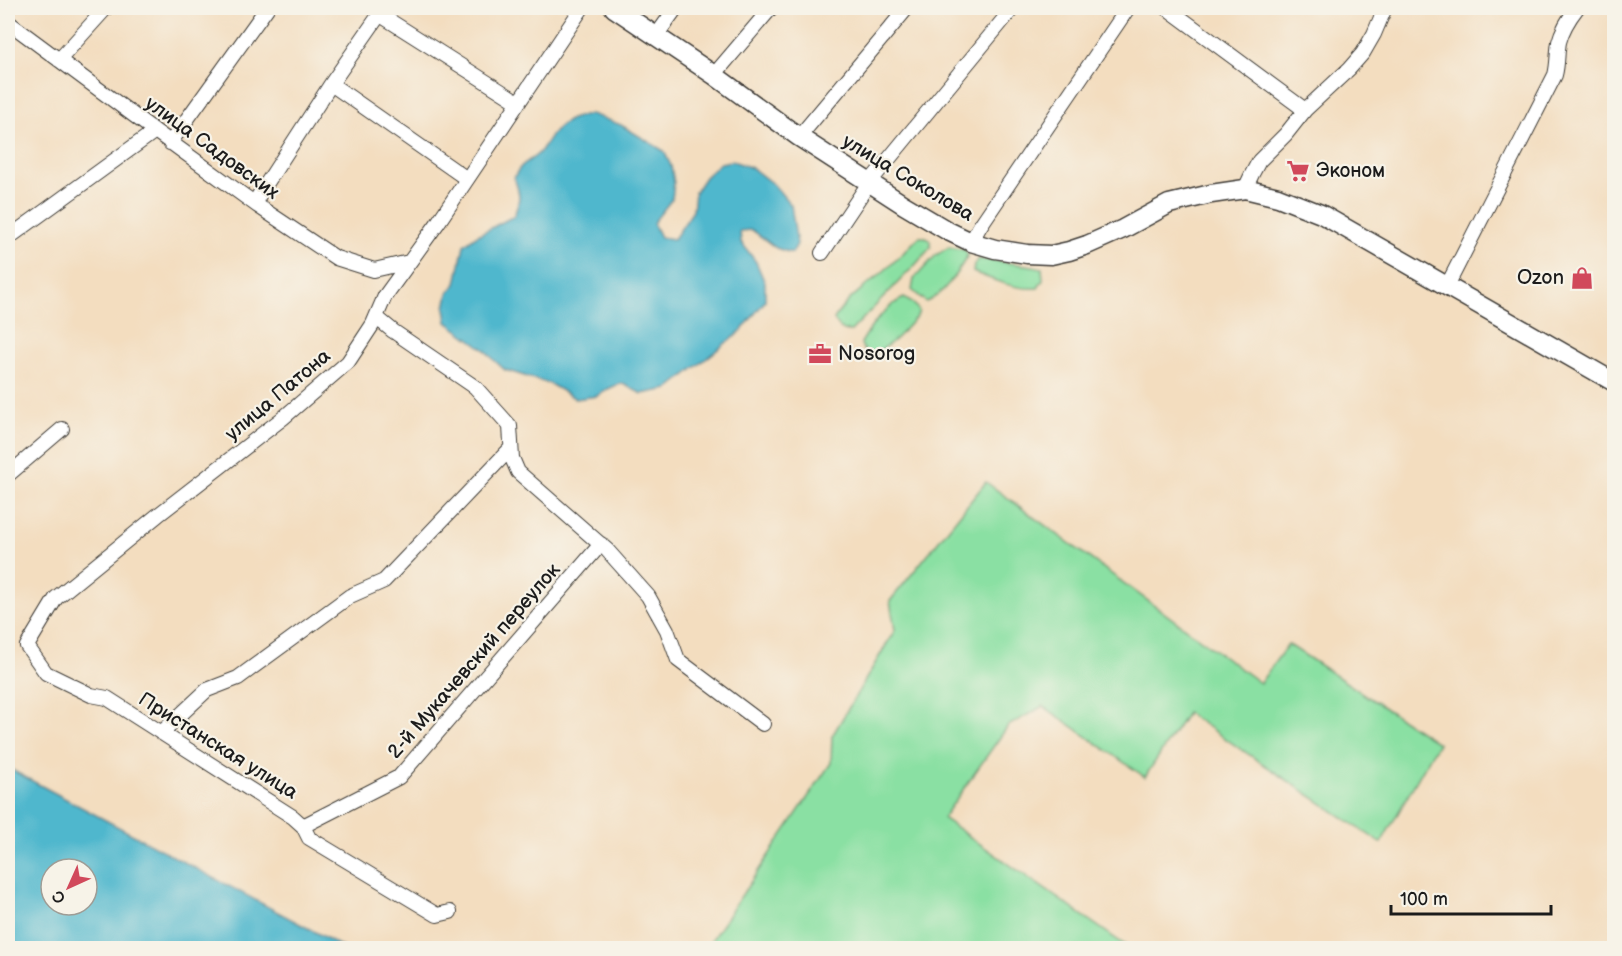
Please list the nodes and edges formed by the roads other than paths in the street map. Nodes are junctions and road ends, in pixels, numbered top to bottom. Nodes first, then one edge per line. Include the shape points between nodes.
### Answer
1 (106, 8) edge
2 (267, 8) edge
3 (582, 8) edge
4 (614, 8) edge
5 (676, 8) edge
6 (771, 8) edge
7 (907, 8) edge
8 (1013, 8) edge
9 (1128, 8) edge
10 (1167, 8) edge
11 (1385, 8) edge
12 (1577, 8) edge
13 (382, 11) edge
14 (8, 21) edge
15 (656, 36) junction
16 (58, 60) junction
17 (714, 75) junction
18 (331, 84) junction
19 (518, 102) junction
20 (1305, 110) junction
21 (155, 132) junction
22 (799, 137) junction
23 (170, 143) junction
24 (467, 179) junction
25 (869, 183) junction
26 (1245, 189) junction
27 (254, 203) junction
28 (8, 238) edge
29 (971, 242) junction
30 (822, 253) dead end
31 (409, 262) junction
32 (1447, 286) junction
33 (376, 317) junction
34 (1614, 382) edge
35 (62, 429) dead end
36 (511, 448) junction
37 (8, 475) edge
38 (601, 544) junction
39 (27, 646) joint
40 (763, 724) dead end
41 (161, 733) junction
42 (303, 826) junction
43 (450, 912) dead end

1 - 16 street
2 - 23 street
3 - 19 street, улица Патона
4 - 15 main road, улица Соколова
5 - 15 street
6 - 17 street
7 - 22 street
8 - 25 street
9 - 29 street
10 - 20 street
11 - 20 street via 1363,53
12 - 32 street via 1559,41 1555,75
13 - 18 street
13 - 19 street
14 - 16 street, улица Садовских
15 - 17 main road, улица Соколова
16 - 21 street, улица Садовских
17 - 22 main road, улица Соколова
18 - 24 street
18 - 27 street
19 - 24 street, улица Патона
20 - 26 street via 1259,161
21 - 23 street, улица Садовских
21 - 28 street
22 - 25 main road, улица Соколова
23 - 27 street, улица Садовских
24 - 31 street, улица Патона
25 - 29 main road, улица Соколова
25 - 30 street
26 - 29 main road, улица Соколова via 1169,204 1087,245 1051,255 995,249
26 - 32 main road via 1278,196 1321,214
27 - 31 street, улица Садовских via 336,258 375,270
31 - 33 street, улица Патона via 385,296
32 - 34 main road
33 - 36 street via 475,387 510,426
33 - 39 street, улица Патона via 348,362 56,598
35 - 37 street
36 - 38 street via 518,472
36 - 41 street via 384,580 350,596 238,678 207,690
38 - 40 street via 648,596 678,660
38 - 42 street, 2-й Мукачевский переулок via 399,777
39 - 41 street, Пристанская улица via 46,673 91,695 107,698
41 - 42 street, Пристанская улица
42 - 43 street, Пристанская улица via 309,838 437,915

